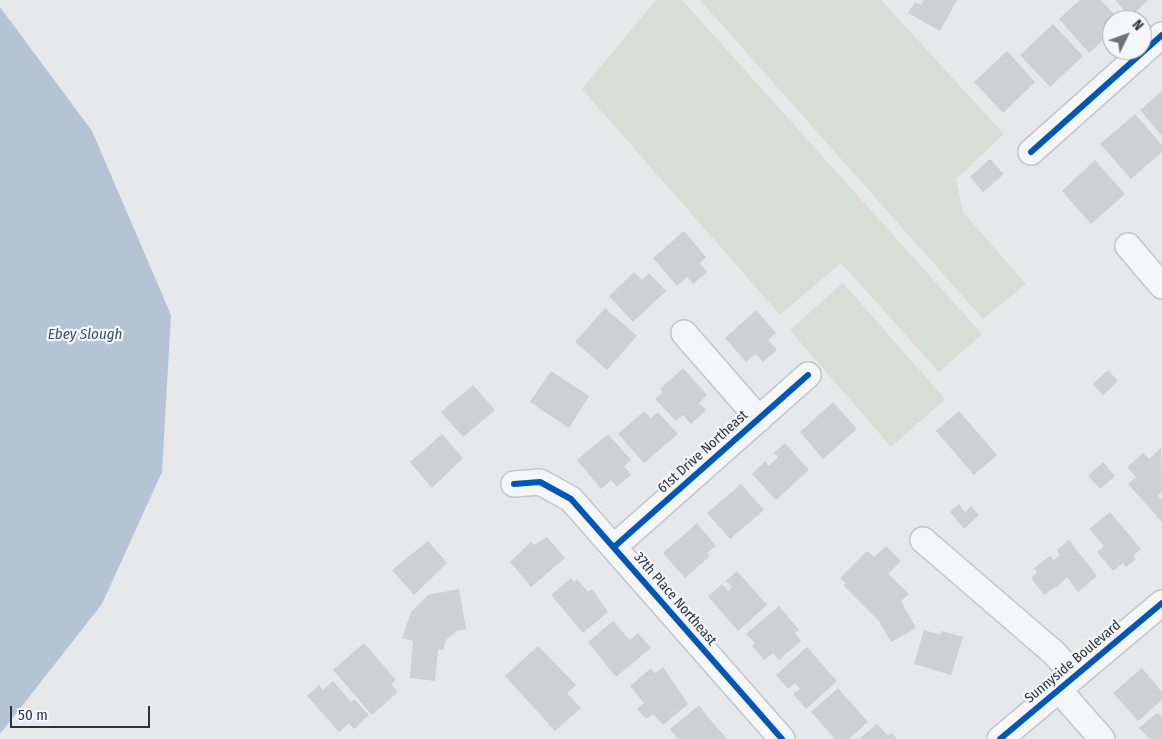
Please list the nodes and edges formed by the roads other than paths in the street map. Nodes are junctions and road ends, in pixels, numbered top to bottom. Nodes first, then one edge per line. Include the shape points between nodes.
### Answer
1 (1162, 35) edge
2 (1032, 152) dead end
3 (1128, 246) dead end
4 (1162, 286) edge
5 (684, 333) dead end
6 (808, 375) dead end
7 (759, 419) junction
8 (514, 484) dead end
9 (923, 540) dead end
10 (614, 548) junction
11 (1162, 603) edge
12 (1067, 683) junction
13 (782, 739) edge
14 (1000, 739) edge
15 (1102, 739) edge

1 - 2 street
3 - 4 street
5 - 7 street
6 - 7 street, 61st Drive Northeast
7 - 10 street, 61st Drive Northeast
8 - 10 street, 37th Place Northeast via 540,482 572,499
9 - 12 street via 1054,653
10 - 13 street, 37th Place Northeast
11 - 12 street, Sunnyside Boulevard
12 - 14 street, Sunnyside Boulevard
12 - 15 street

